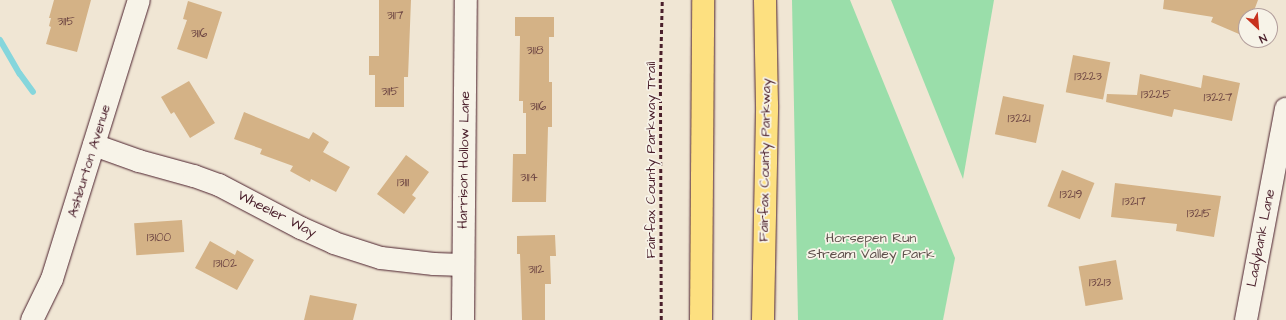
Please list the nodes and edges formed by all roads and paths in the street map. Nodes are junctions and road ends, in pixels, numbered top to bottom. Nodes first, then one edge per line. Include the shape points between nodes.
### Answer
1 (139, 0) edge
2 (466, 0) edge
3 (662, 0) edge
4 (703, 0) edge
5 (765, 0) edge
6 (1286, 109) edge
7 (94, 145) junction
8 (463, 265) junction
9 (32, 320) edge
10 (463, 320) edge
11 (661, 320) edge
12 (701, 320) edge
13 (763, 320) edge
14 (1246, 320) edge

1 - 7 street, Ashburton Avenue
2 - 8 street, Harrison Hollow Lane
3 - 11 path, Fairfax County Parkway Trail
4 - 12 highway
5 - 13 highway, Fairfax County Parkway
6 - 14 street, Ladybank Lane
7 - 8 street, Wheeler Way via 219,185 301,228 381,258
7 - 9 street, Ashburton Avenue via 52,279
8 - 10 street, Harrison Hollow Lane

